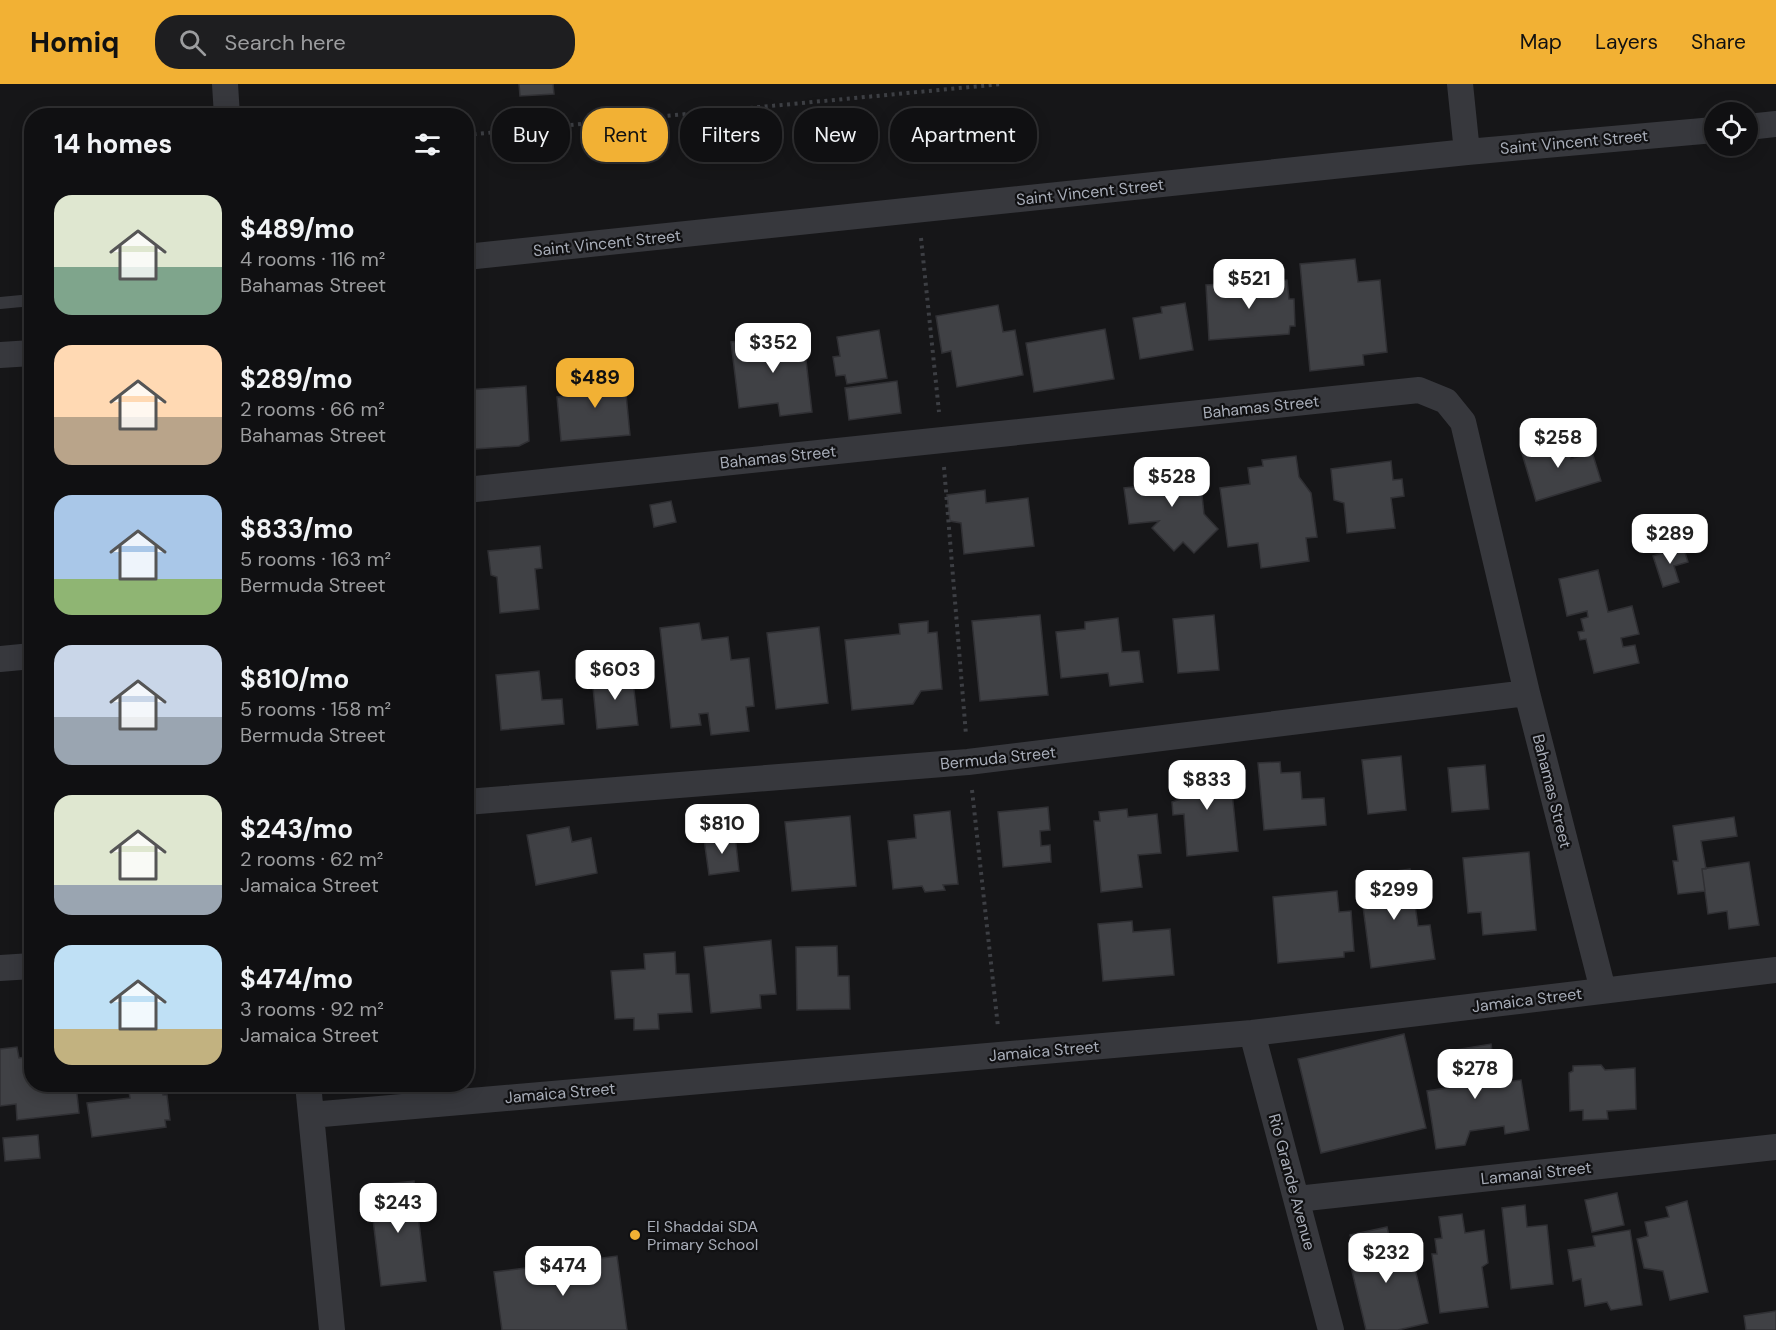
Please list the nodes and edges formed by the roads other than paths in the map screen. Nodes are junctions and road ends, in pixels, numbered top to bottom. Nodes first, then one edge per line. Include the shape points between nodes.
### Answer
1 (225, 84) edge
2 (1460, 84) edge
3 (226, 108) edge
4 (1776, 124) edge
5 (1758, 126) edge
6 (1704, 131) edge
7 (1467, 152) junction
8 (474, 256) edge
9 (24, 301) edge
10 (0, 303) edge
11 (24, 354) edge
12 (0, 356) edge
13 (474, 489) edge
14 (24, 657) edge
15 (0, 659) edge
16 (1527, 693) junction
17 (474, 801) edge
18 (24, 966) edge
19 (0, 968) edge
20 (1776, 970) edge
21 (1603, 990) junction
22 (1252, 1034) junction
23 (309, 1092) edge
24 (310, 1115) junction
25 (1776, 1148) edge
26 (1297, 1199) junction
27 (332, 1330) edge
28 (1331, 1330) edge

1 - 3 street
2 - 7 street
4 - 5 street
6 - 7 street, Saint Vincent Street
7 - 8 street, Saint Vincent Street
9 - 10 lane
11 - 12 street
13 - 16 street, Bahamas Street via 1419,390 1446,401 1463,422
14 - 15 street
16 - 17 street, Bermuda Street via 968,762
16 - 21 street, Bahamas Street
18 - 19 street
20 - 21 street, Jamaica Street
21 - 22 street, Jamaica Street
22 - 24 street, Jamaica Street
22 - 26 street, Rio Grande Avenue
23 - 24 street
24 - 27 street
25 - 26 street, Lamanai Street
26 - 28 street, Rio Grande Avenue

